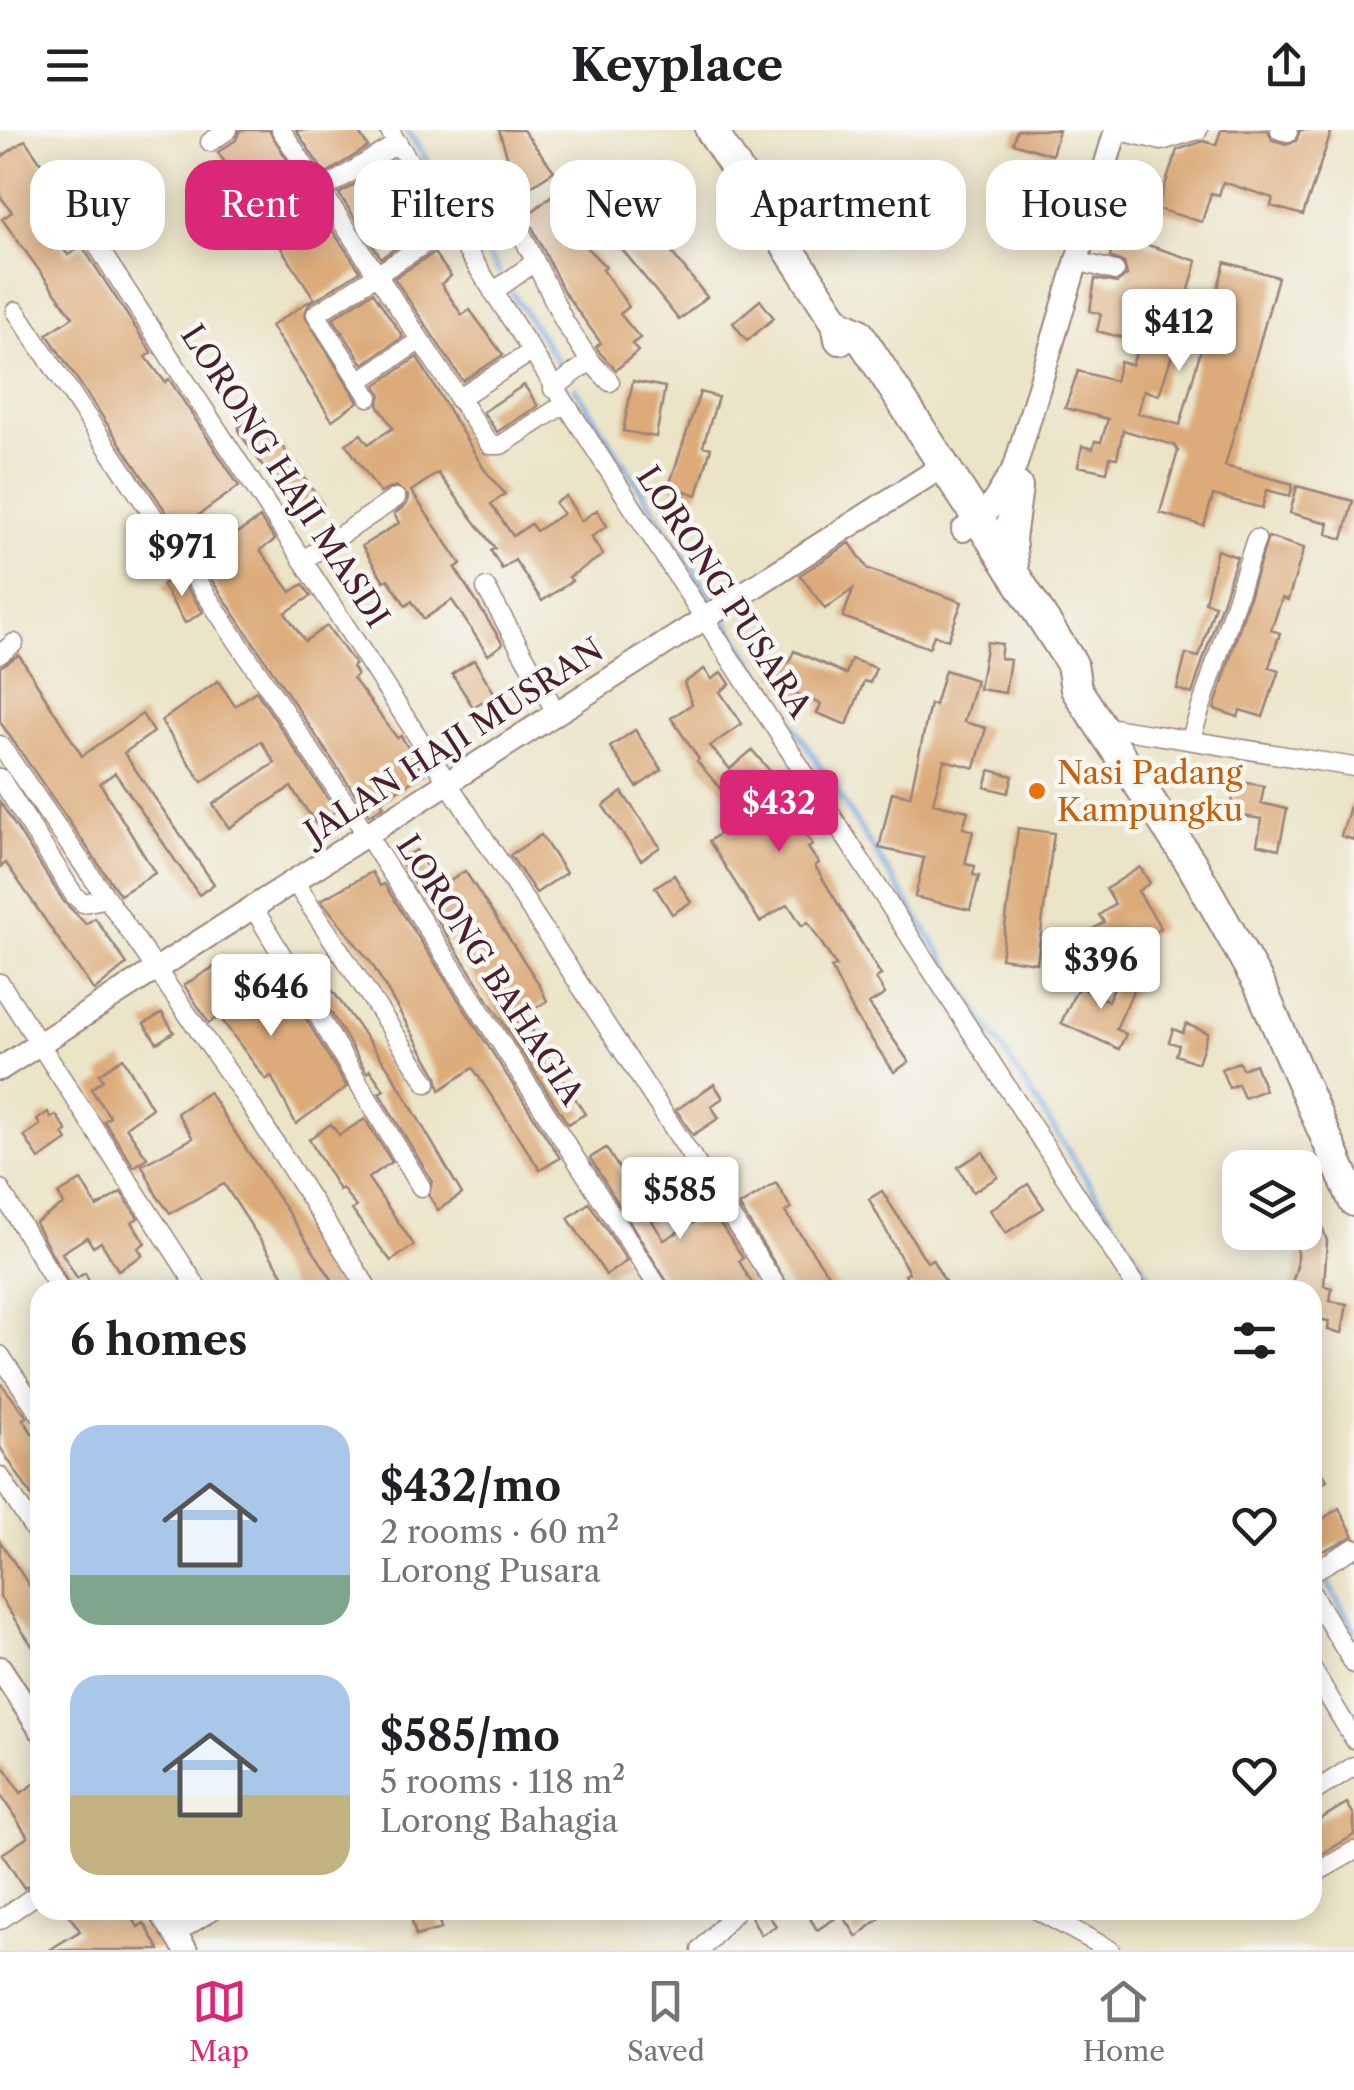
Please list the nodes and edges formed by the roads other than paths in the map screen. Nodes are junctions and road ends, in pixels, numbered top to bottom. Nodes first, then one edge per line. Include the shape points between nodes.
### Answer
1 (228, 130) edge
2 (281, 130) edge
3 (710, 130) edge
4 (1116, 130) edge
5 (1198, 130) edge
6 (394, 136) edge
7 (210, 142) dead end
8 (301, 160) edge
9 (409, 160) edge
10 (334, 180) edge
11 (334, 210) edge
12 (100, 250) edge
13 (415, 250) edge
14 (466, 250) edge
15 (530, 250) edge
16 (1077, 261) junction
17 (536, 262) junction
18 (1115, 270) dead end
19 (376, 275) junction
20 (494, 292) junction
21 (16, 311) dead end
22 (419, 341) junction
23 (531, 352) junction
24 (590, 360) junction
25 (610, 382) dead end
26 (558, 397) junction
27 (458, 400) junction
28 (935, 471) junction
29 (1011, 480) junction
30 (960, 491) junction
31 (396, 498) dead end
32 (974, 531) junction
33 (1256, 539) dead end
34 (304, 559) junction
35 (1014, 573) junction
36 (486, 588) dead end
37 (708, 618) junction
38 (1076, 689) junction
39 (556, 712) junction
40 (1101, 726) junction
41 (1191, 738) junction
42 (0, 744) edge
43 (1354, 767) edge
44 (0, 778) edge
45 (448, 781) junction
46 (367, 835) junction
47 (294, 882) junction
48 (104, 899) junction
49 (260, 918) junction
50 (156, 972) junction
51 (0, 983) edge
52 (39, 1043) junction
53 (0, 1070) edge
54 (427, 1083) dead end
55 (421, 1187) dead end
56 (0, 1190) edge
57 (1354, 1200) edge
58 (54, 1280) edge
59 (193, 1280) edge
60 (362, 1280) edge
61 (654, 1280) edge
62 (772, 1280) edge
63 (1132, 1280) edge
64 (0, 1356) edge
65 (30, 1400) edge
66 (0, 1476) edge
67 (30, 1523) edge
68 (1354, 1548) edge
69 (1322, 1566) edge
70 (1322, 1611) edge
71 (1354, 1664) edge
72 (0, 1668) edge
73 (1322, 1686) edge
74 (30, 1714) edge
75 (1354, 1740) edge
76 (1354, 1766) edge
77 (1322, 1787) edge
78 (1354, 1851) edge
79 (1322, 1869) edge
80 (30, 1899) edge
81 (0, 1920) edge
82 (167, 1920) edge
83 (203, 1920) edge
84 (727, 1920) edge
85 (1056, 1920) edge
86 (181, 1942) edge
87 (701, 1950) edge
88 (1110, 1950) edge

1 - 7 street
2 - 8 street
3 - 28 highway via 836,322 841,344
4 - 5 street via 1162,140
4 - 16 street
6 - 9 street, LORONG PUSARA
6 - 10 street
11 - 19 street
12 - 34 street, LORONG HAJI MASDI
13 - 19 street
14 - 20 street, LORONG PUSARA
15 - 17 street
16 - 18 street
16 - 29 street
17 - 20 street
17 - 24 street
19 - 22 street
19 - 22 street via 316,314 364,389
20 - 23 street, LORONG PUSARA
21 - 46 street, LORONG BAHAGIA
22 - 27 street
23 - 26 street, LORONG PUSARA
23 - 27 street
24 - 25 street
24 - 26 street
26 - 27 street via 500,446 490,446
26 - 37 street, LORONG PUSARA
28 - 30 highway
28 - 32 highway
28 - 37 street, JALAN HAJI MUSRAN
29 - 30 highway via 980,495
29 - 32 street via 1005,512
29 - 35 highway
30 - 32 highway
31 - 34 street
32 - 35 highway
32 - 38 highway via 1056,676
33 - 41 street
34 - 45 street, LORONG HAJI MASDI
35 - 38 highway via 1072,664
36 - 39 street
37 - 39 street, JALAN HAJI MUSRAN
37 - 63 street, LORONG PUSARA
38 - 40 highway
39 - 45 street, JALAN HAJI MUSRAN
40 - 41 street
40 - 57 highway via 1191,862 1260,986
41 - 43 street
42 - 48 street
44 - 48 street via 81,902
45 - 46 street, JALAN HAJI MUSRAN
45 - 62 street, LORONG HAJI MASDI
46 - 47 street, JALAN HAJI MUSRAN
46 - 61 street, LORONG BAHAGIA
47 - 49 street, JALAN HAJI MUSRAN
47 - 54 street
48 - 50 street
49 - 50 street, JALAN HAJI MUSRAN
49 - 55 street
50 - 52 street, JALAN HAJI MUSRAN
50 - 60 street
51 - 52 street
52 - 53 street, JALAN HAJI MUSRAN
52 - 59 street
56 - 58 street
64 - 65 street
66 - 67 street
68 - 69 street
70 - 71 street
72 - 74 street
73 - 75 street
76 - 77 street
78 - 79 street
80 - 81 street
82 - 86 street
83 - 86 street
84 - 87 street
85 - 88 street

